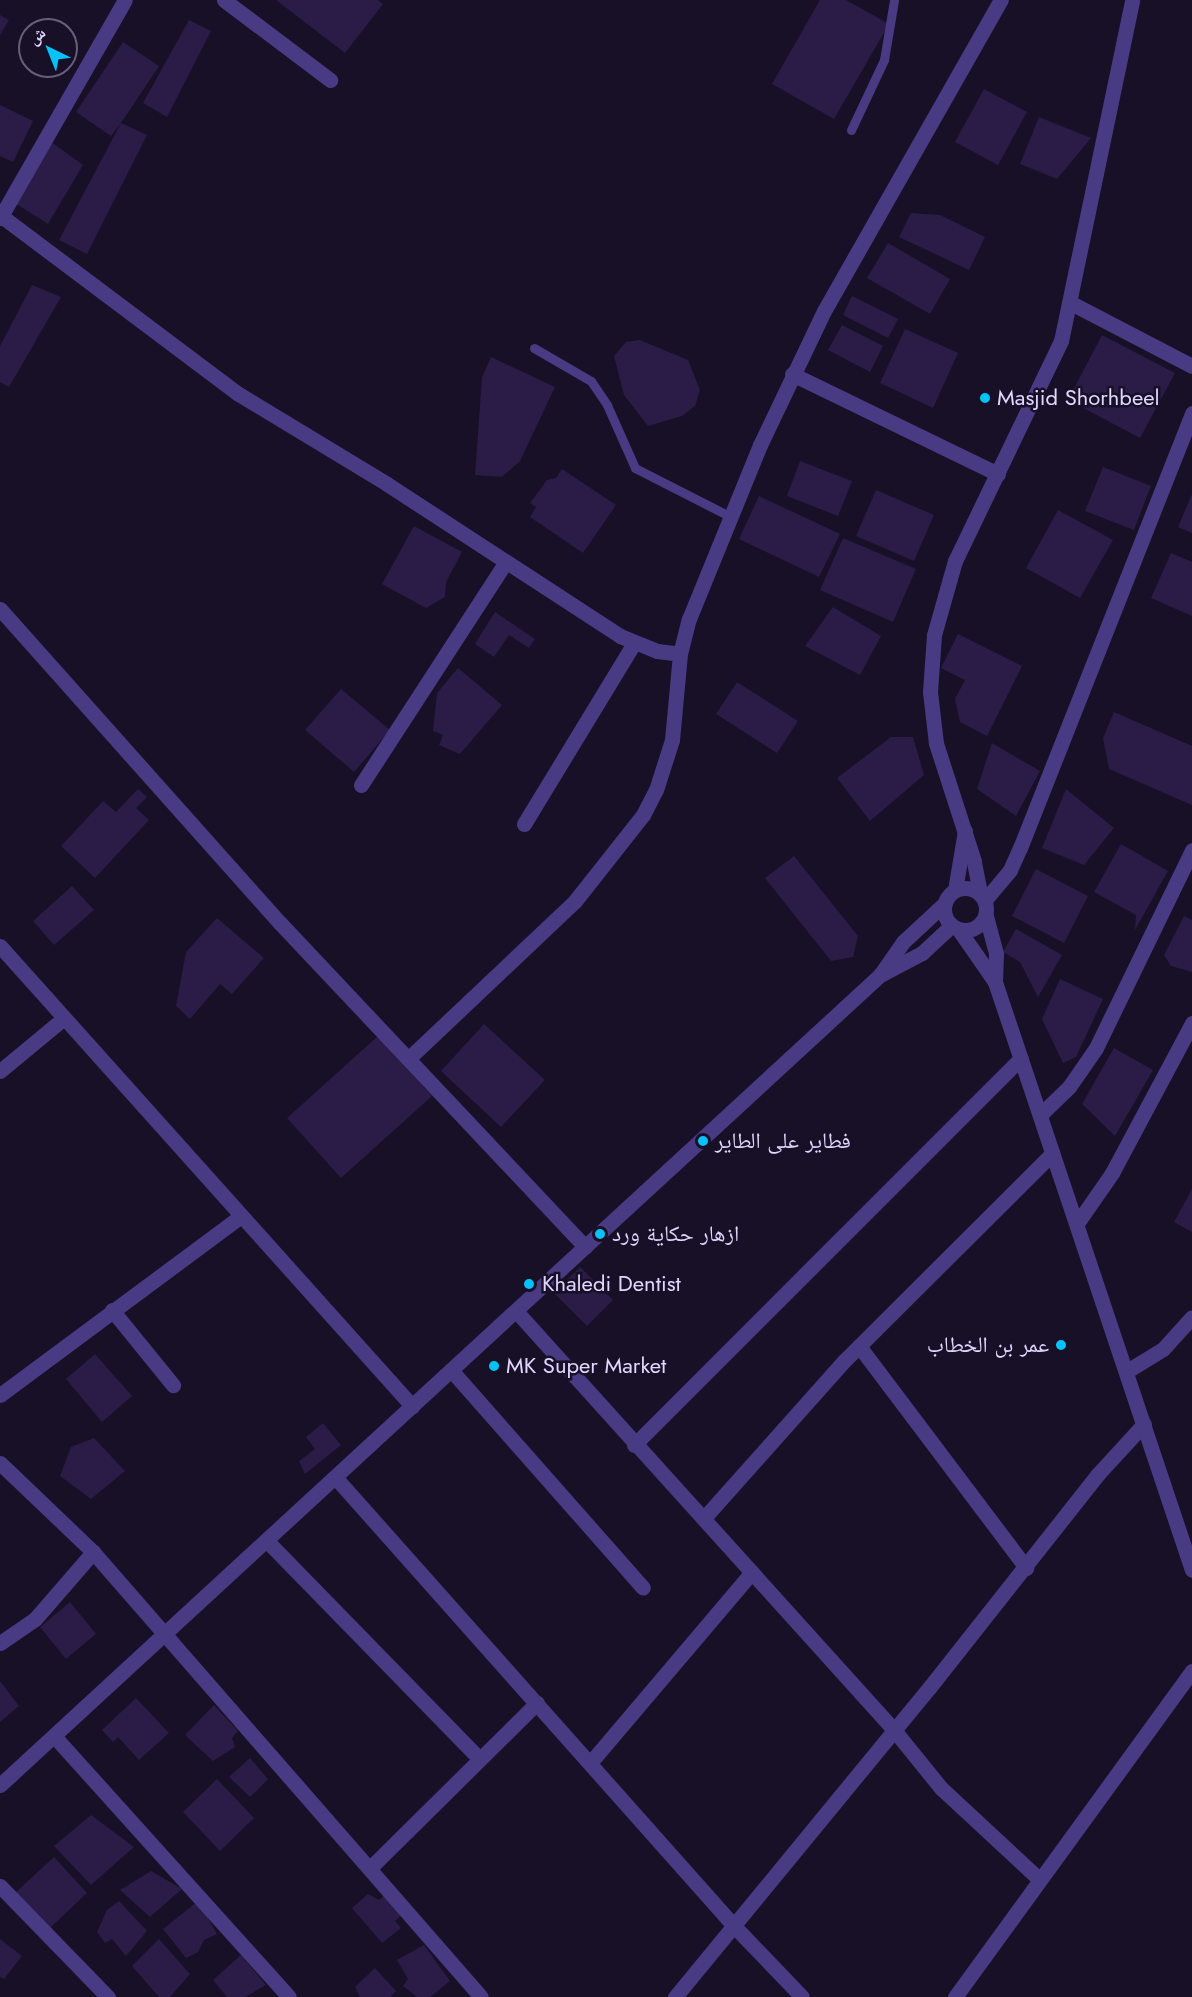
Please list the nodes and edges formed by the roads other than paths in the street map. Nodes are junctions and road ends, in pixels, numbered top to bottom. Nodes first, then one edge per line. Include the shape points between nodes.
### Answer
1 (125, 0) edge
2 (224, 0) edge
3 (894, 0) edge
4 (1001, 0) edge
5 (1132, 0) edge
6 (330, 80) dead end
7 (851, 130) dead end
8 (0, 216) edge
9 (1071, 303) junction
10 (534, 348) dead end
11 (1192, 366) edge
12 (792, 374) junction
13 (1192, 413) edge
14 (999, 474) junction
15 (731, 517) junction
16 (506, 562) junction
17 (0, 609) edge
18 (634, 643) junction
19 (680, 654) junction
20 (361, 785) dead end
21 (524, 824) dead end
22 (965, 831) junction
23 (1192, 850) edge
24 (955, 890) junction
25 (982, 896) junction
26 (945, 903) junction
27 (986, 916) junction
28 (955, 928) junction
29 (0, 946) edge
30 (880, 975) junction
31 (995, 982) junction
32 (64, 1018) junction
33 (1192, 1023) edge
34 (409, 1058) junction
35 (1021, 1058) junction
36 (0, 1071) edge
37 (1041, 1114) junction
38 (1053, 1153) junction
39 (240, 1217) junction
40 (1078, 1222) junction
41 (585, 1246) junction
42 (112, 1310) junction
43 (516, 1311) junction
44 (1192, 1317) edge
45 (859, 1346) junction
46 (451, 1370) junction
47 (1127, 1371) junction
48 (173, 1385) dead end
49 (0, 1395) edge
50 (412, 1406) junction
51 (1144, 1424) junction
52 (634, 1444) junction
53 (1, 1467) edge
54 (335, 1477) junction
55 (704, 1518) junction
56 (266, 1540) junction
57 (93, 1552) junction
58 (1026, 1568) junction
59 (1192, 1570) edge
60 (752, 1572) junction
61 (643, 1588) dead end
62 (163, 1635) junction
63 (0, 1642) edge
64 (1192, 1671) edge
65 (537, 1703) junction
66 (894, 1730) junction
67 (54, 1736) junction
68 (480, 1759) junction
69 (590, 1763) junction
70 (0, 1785) edge
71 (370, 1868) junction
72 (1038, 1878) junction
73 (0, 1886) edge
74 (734, 1926) junction
75 (108, 1997) edge
76 (289, 1997) edge
77 (481, 1997) edge
78 (675, 1997) edge
79 (802, 1997) edge
80 (955, 1997) edge

1 - 8 street
2 - 6 street
3 - 7 lane via 884,60
4 - 12 street via 842,277
5 - 9 street
8 - 16 street via 237,393
9 - 11 street
9 - 14 street via 1052,365
10 - 15 lane via 591,381 607,405 635,468
12 - 14 street
12 - 15 street
13 - 25 street via 1020,848 1010,870
14 - 22 street via 946,586 931,662 936,743
15 - 19 street via 689,619
16 - 18 street
16 - 20 street
17 - 34 street via 280,923
18 - 19 street
18 - 21 street
19 - 34 street via 676,718 665,765 627,840 575,901
22 - 24 street
22 - 25 street
23 - 37 street via 1096,1048 1069,1087
24 - 25 street via 964,888
24 - 26 street
25 - 27 street
26 - 28 street via 944,911
26 - 30 street via 903,942
27 - 28 street via 975,929
27 - 31 street via 996,954
28 - 30 street via 915,958
28 - 31 street
29 - 32 street
30 - 41 street
31 - 35 street
32 - 36 street
32 - 39 street
33 - 40 street via 1112,1173
34 - 41 street
35 - 37 street
35 - 52 street
37 - 38 street
38 - 40 street
38 - 45 street
39 - 42 street
39 - 50 street
40 - 47 street
41 - 43 street
42 - 48 street
42 - 49 street
43 - 46 street
43 - 52 street
44 - 47 street via 1157,1354
45 - 55 street
45 - 58 street
46 - 50 street
46 - 61 street
47 - 51 street
50 - 54 street
51 - 58 street via 1098,1474
51 - 59 street
52 - 55 street
53 - 57 street
54 - 56 street
54 - 65 street
55 - 60 street
56 - 62 street
56 - 68 street
57 - 62 street
57 - 63 street via 35,1619
58 - 66 street
60 - 66 street
60 - 69 street
62 - 67 street
62 - 71 street
64 - 72 street
65 - 68 street
65 - 69 street
66 - 72 street via 956,1804
66 - 74 street
67 - 70 street
67 - 76 street
68 - 71 street
69 - 74 street
71 - 77 street
72 - 80 street
73 - 75 street
74 - 78 street
74 - 79 street

